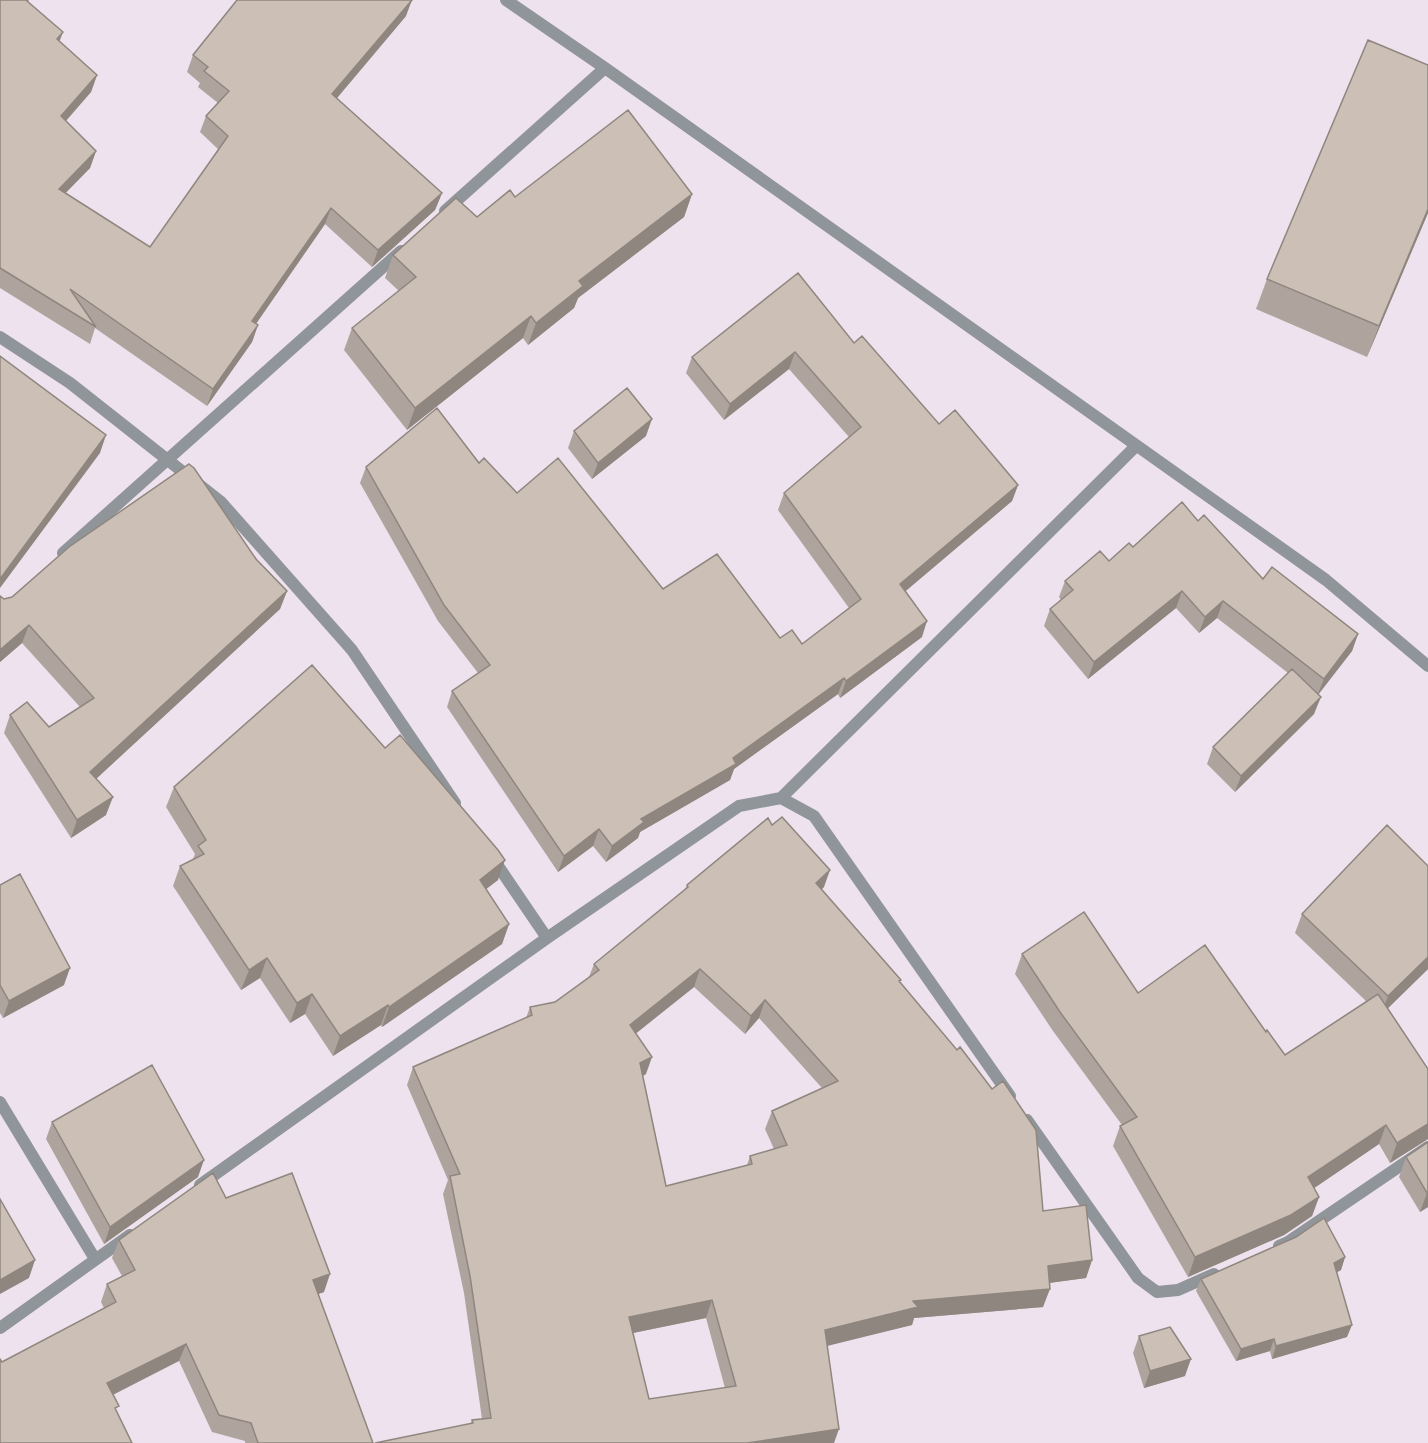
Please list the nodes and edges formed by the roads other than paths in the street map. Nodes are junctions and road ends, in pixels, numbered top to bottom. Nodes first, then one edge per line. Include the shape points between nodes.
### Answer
1 (506, 0) edge
2 (605, 68) junction
3 (436, 220) edge
4 (409, 244) edge
5 (0, 337) edge
6 (1136, 446) junction
7 (169, 460) junction
8 (53, 562) edge
9 (1428, 666) edge
10 (781, 798) junction
11 (462, 813) edge
12 (482, 842) edge
13 (547, 938) junction
14 (0, 1102) edge
15 (1428, 1147) edge
16 (191, 1191) edge
17 (143, 1225) edge
18 (1268, 1250) edge
19 (95, 1259) junction
20 (1228, 1268) edge
21 (0, 1328) edge

1 - 2 street
2 - 3 street
2 - 6 street
4 - 7 street
5 - 7 street via 70,383
6 - 9 street via 1326,580
6 - 10 street
7 - 8 street
7 - 11 street via 221,502 352,650
10 - 13 street via 739,806
10 - 20 street via 814,816 1137,1278 1156,1292 1178,1290
12 - 13 street
13 - 16 street
14 - 19 street
15 - 18 street via 1288,1242
17 - 19 street
19 - 21 street

